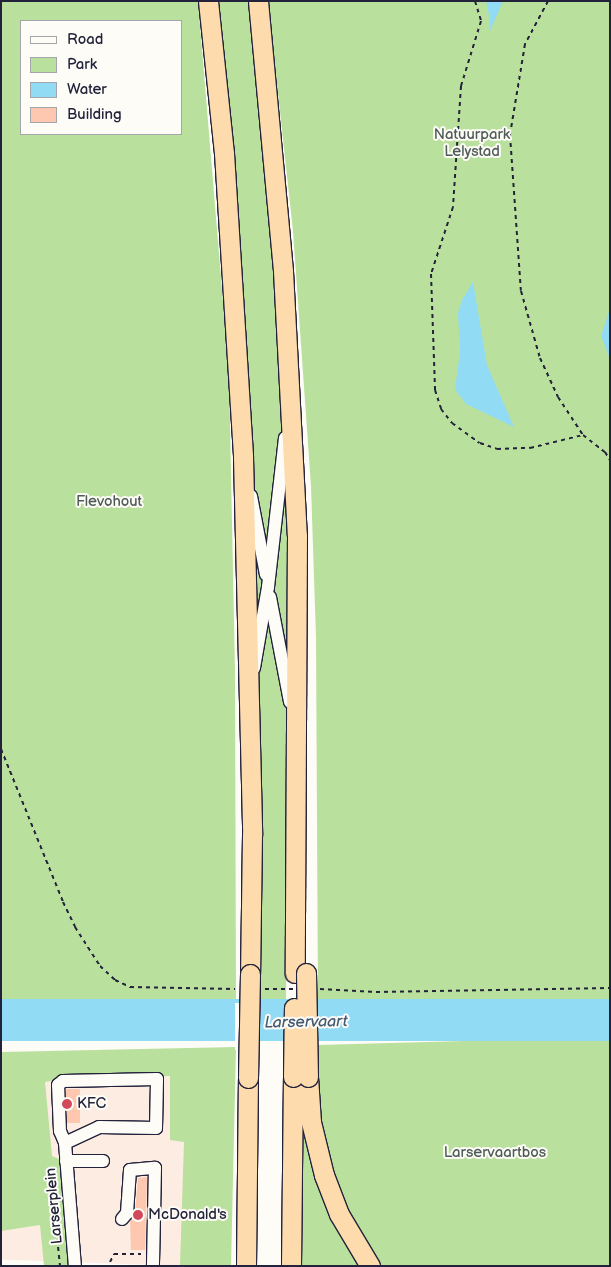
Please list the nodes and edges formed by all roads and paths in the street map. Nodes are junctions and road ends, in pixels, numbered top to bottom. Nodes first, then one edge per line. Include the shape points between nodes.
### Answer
1 (208, 1) edge
2 (258, 1) edge
3 (476, 1) edge
4 (548, 1) edge
5 (290, 392) junction
6 (583, 435) junction
7 (243, 457) junction
8 (610, 460) edge
9 (268, 588) junction
10 (250, 695) junction
11 (297, 742) junction
12 (300, 1077) junction
13 (65, 1143) junction
14 (66, 1162) junction
15 (103, 1162) dead end
16 (62, 1194) dead end
17 (122, 1220) dead end
18 (138, 1250) dead end
19 (137, 1254) junction
20 (149, 1260) edge
21 (110, 1262) dead end
22 (60, 1266) edge
23 (75, 1266) edge
24 (246, 1266) edge
25 (291, 1266) edge
26 (370, 1266) edge

1 - 7 highway via 224,153
2 - 5 highway via 277,195
3 - 6 path via 480,21 461,86 453,207 431,274 435,390 441,409 452,424 497,449 530,448
4 - 6 path via 525,44 510,135 512,189 521,291 528,324 558,396
5 - 9 street
5 - 11 highway via 297,535
6 - 8 path
7 - 9 street
7 - 10 highway
9 - 10 street
9 - 11 street
10 - 24 highway, bridge
11 - 12 highway, bridge via 295,944 300,973
12 - 25 highway
12 - 26 highway via 324,1175 339,1214
13 - 13 street, Larserplein via 99,1127 156,1128 157,1080 63,1081 58,1085 60,1131
13 - 14 street, Larserplein
14 - 15 street
14 - 23 street, Larserplein
16 - 22 path via 54,1207
17 - 20 street via 127,1213 130,1170 155,1168 162,1172 162,1196 154,1206
18 - 19 path
19 - 20 path
19 - 21 path via 114,1254

